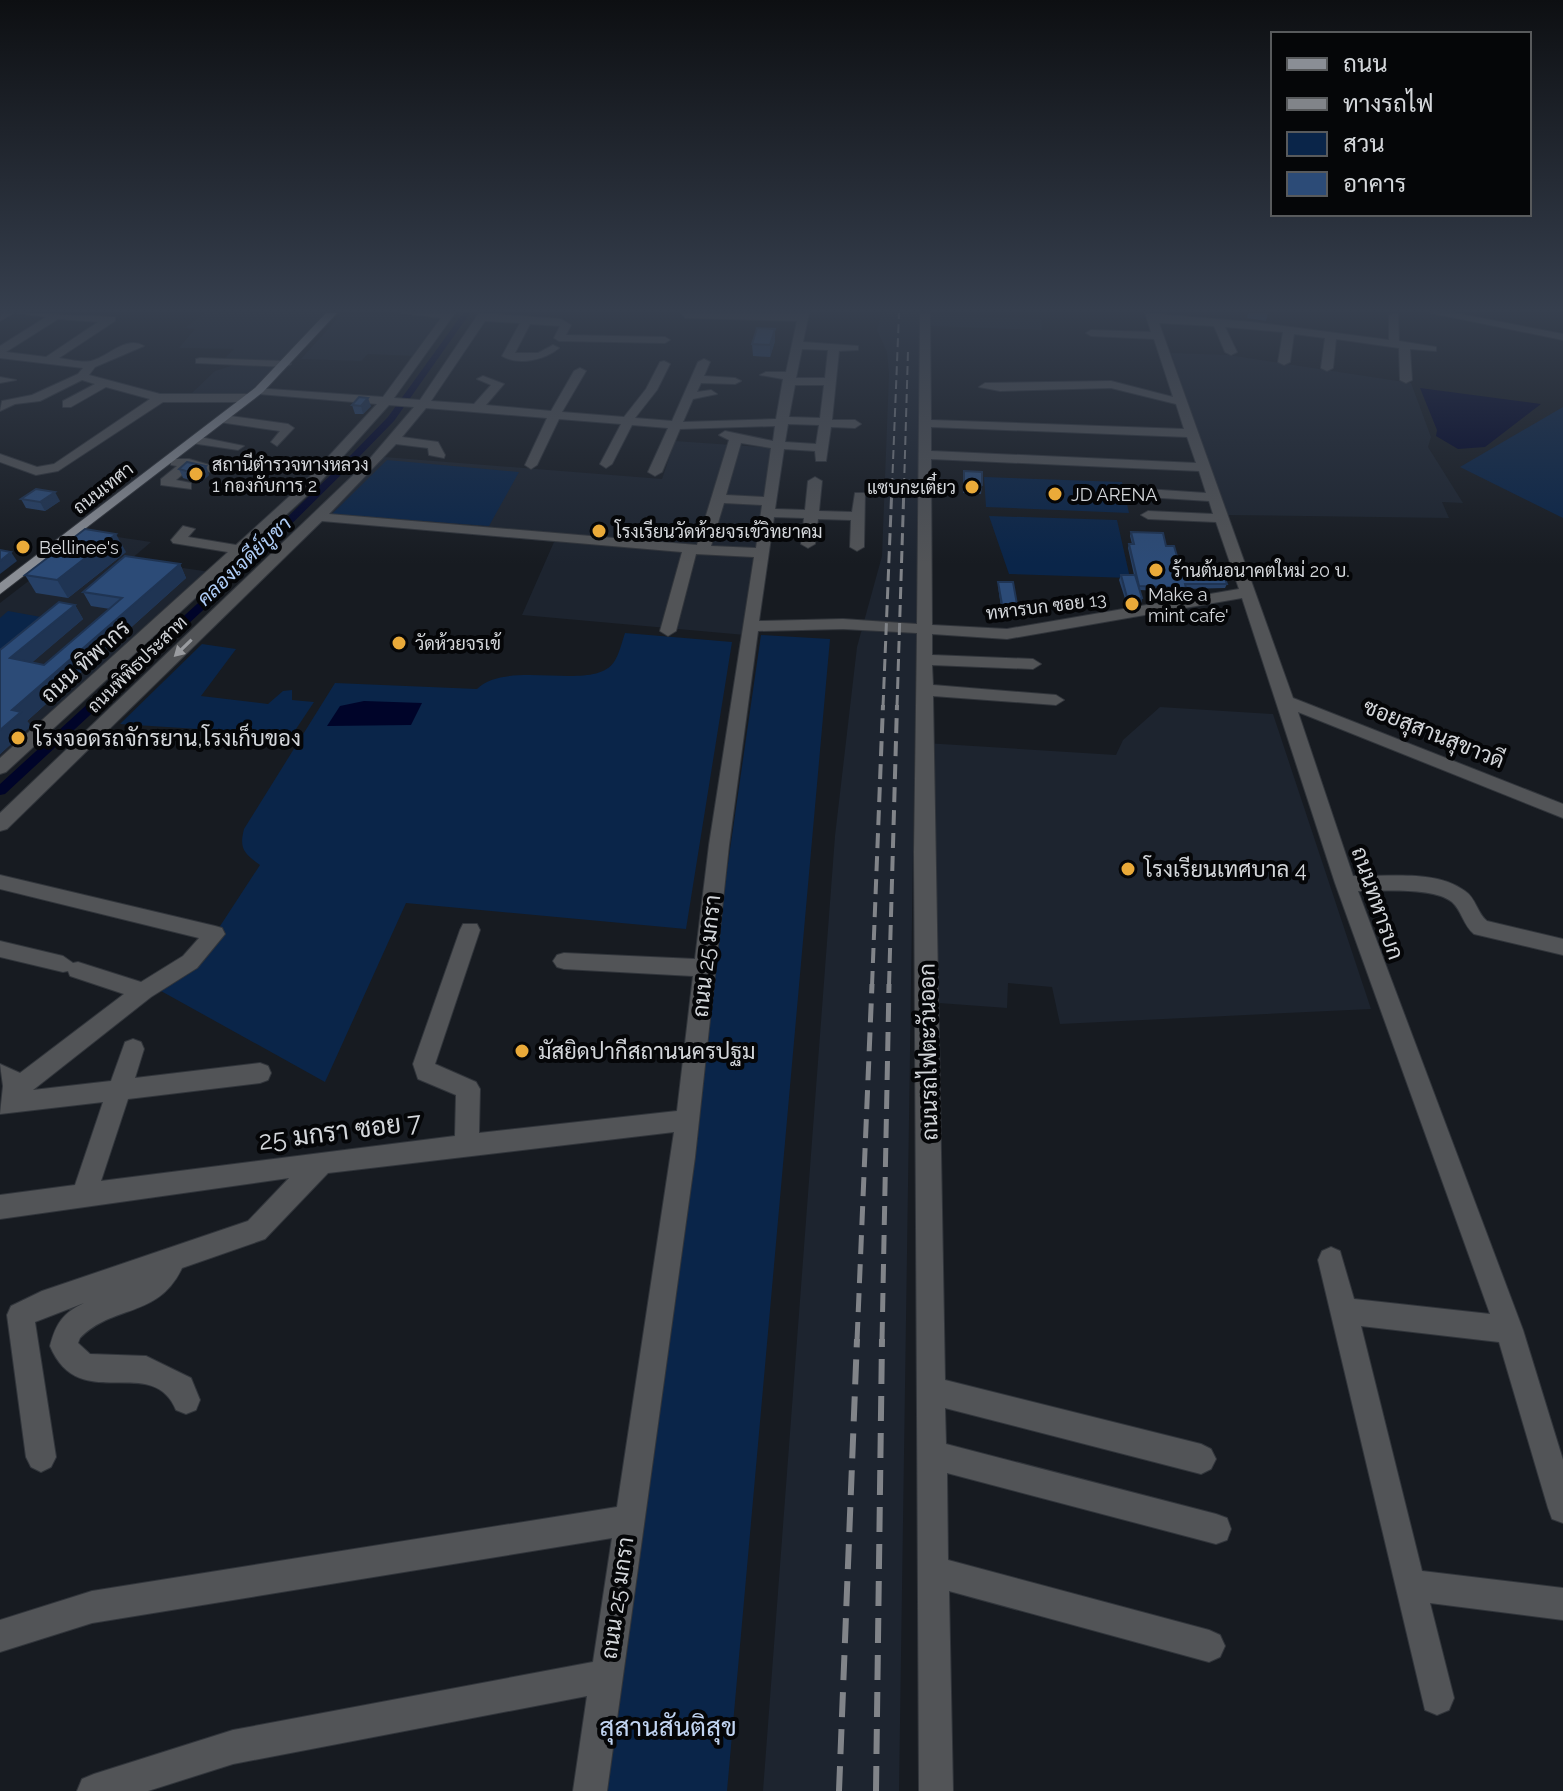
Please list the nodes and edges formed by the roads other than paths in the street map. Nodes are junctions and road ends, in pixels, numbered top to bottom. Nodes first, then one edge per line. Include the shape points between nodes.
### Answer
1 (689, 396) edge
2 (39, 397) edge
3 (80, 397) edge
4 (155, 397) edge
5 (193, 397) edge
6 (251, 397) edge
7 (305, 397) edge
8 (395, 397) edge
9 (424, 397) edge
10 (487, 397) edge
11 (565, 397) edge
12 (646, 397) edge
13 (781, 397) edge
14 (826, 397) edge
15 (925, 397) edge
16 (1147, 397) edge
17 (1178, 397) edge
18 (160, 398) junction
19 (392, 401) junction
20 (1180, 401) junction
21 (67, 404) dead end
22 (419, 404) junction
23 (0, 407) edge
24 (476, 409) junction
25 (554, 416) junction
26 (223, 419) junction
27 (627, 422) junction
28 (823, 422) junction
29 (925, 423) junction
30 (855, 424) dead end
31 (676, 426) junction
32 (698, 427) junction
33 (781, 429) junction
34 (1192, 433) junction
35 (736, 439) junction
36 (195, 440) junction
37 (393, 440) junction
38 (277, 442) dead end
39 (238, 446) dead end
40 (439, 455) dead end
41 (925, 455) junction
42 (168, 461) junction
43 (4, 463) edge
44 (189, 463) junction
45 (606, 464) dead end
46 (531, 465) dead end
47 (1204, 467) junction
48 (216, 469) dead end
49 (655, 472) dead end
50 (815, 481) dead end
51 (186, 486) dead end
52 (1146, 493) dead end
53 (860, 496) dead end
54 (1214, 497) junction
55 (718, 499) junction
56 (770, 507) junction
57 (812, 514) junction
58 (1148, 515) dead end
59 (858, 516) junction
60 (319, 517) junction
61 (1222, 518) junction
62 (188, 529) dead end
63 (808, 544) dead end
64 (857, 547) dead end
65 (189, 549) dead end
66 (696, 550) junction
67 (239, 552) junction
68 (763, 553) junction
69 (7, 579) edge
70 (0, 590) edge
71 (1248, 592) junction
72 (751, 626) junction
73 (924, 629) junction
74 (668, 631) dead end
75 (924, 660) junction
76 (1033, 664) dead end
77 (924, 690) junction
78 (1056, 700) dead end
79 (1286, 701) junction
80 (0, 768) edge
81 (1563, 795) edge
82 (1530, 798) junction
83 (1563, 811) edge
84 (0, 824) edge
85 (0, 882) edge
86 (1345, 883) junction
87 (470, 930) dead end
88 (1563, 947) edge
89 (0, 949) edge
90 (564, 961) dead end
91 (705, 968) junction
92 (143, 991) junction
93 (133, 1049) dead end
94 (260, 1073) dead end
95 (0, 1074) edge
96 (22, 1085) junction
97 (119, 1090) junction
98 (0, 1103) edge
99 (688, 1120) junction
100 (467, 1146) junction
101 (321, 1163) junction
102 (83, 1197) junction
103 (0, 1207) edge
104 (1331, 1260) dead end
105 (172, 1261) junction
106 (1343, 1311) junction
107 (10, 1317) edge
108 (1509, 1330) junction
109 (933, 1391) junction
110 (186, 1400) dead end
111 (933, 1455) junction
112 (41, 1457) dead end
113 (1201, 1459) dead end
114 (1563, 1508) edge
115 (628, 1520) junction
116 (1216, 1529) dead end
117 (935, 1572) junction
118 (1410, 1585) junction
119 (1563, 1604) edge
120 (0, 1636) edge
121 (1209, 1646) dead end
122 (606, 1676) junction
123 (1437, 1698) dead end
124 (94, 1791) edge
125 (590, 1791) edge
126 (936, 1791) edge

1 - 31 street
2 - 23 street via 13,398
3 - 21 street
4 - 18 street
5 - 18 street
6 - 26 main road, ถนนเทศา
7 - 19 street
8 - 19 street, ถนน ทิพากร
9 - 22 street, ถนนพิพิธประสาท
10 - 24 street
11 - 25 street
12 - 27 street
13 - 33 street, ถนน 25 มกรา
14 - 28 street
15 - 29 street, ถนนรถไฟตะวันออก
16 - 20 street
17 - 20 street, ถนนทหารบก
18 - 43 street via 58,467 36,471
19 - 22 street
19 - 67 street, ถนน ทิพากร
20 - 34 street, ถนนทหารบก
22 - 24 street
22 - 37 street, ถนนพิพิธประสาท
24 - 25 street
25 - 27 street
25 - 46 street
26 - 36 main road, ถนนเทศา
26 - 38 street via 288,428
27 - 31 street
27 - 45 street
28 - 30 street
28 - 33 street
28 - 33 street via 821,454
29 - 34 street
29 - 41 street, ถนนรถไฟตะวันออก
31 - 32 street
31 - 49 street
32 - 33 street
32 - 35 street
33 - 35 street
33 - 56 street, ถนน 25 มกรา
34 - 47 street, ถนนทหารบก
35 - 55 street
36 - 39 street
36 - 42 main road, ถนนเทศา
37 - 40 street via 434,445
37 - 60 street, ถนนพิพิธประสาท
41 - 47 street
41 - 73 street, ถนนรถไฟตะวันออก
42 - 44 street
42 - 69 main road, ถนนเทศา
44 - 48 street
44 - 51 street via 166,482
47 - 54 street, ถนนทหารบก
50 - 57 street
52 - 54 street
53 - 59 street
54 - 61 street, ถนนทหารบก
55 - 56 street
55 - 66 street
56 - 57 street
56 - 68 street, ถนน 25 มกรา
57 - 59 street
57 - 63 street
58 - 61 street
59 - 64 street
60 - 66 street
60 -> 84 street, ถนนพิพิธประสาท
61 - 71 street, ถนนทหารบก
62 - 67 street via 178,540
65 - 67 street
66 - 68 street
66 - 74 street
67 - 80 street, ถนน ทิพากร
68 - 72 street, ถนน 25 มกรา
69 - 70 main road, ถนนเทศา
71 - 73 street, ทหารบก ซอย 13 via 1007,634
71 - 79 street, ถนนทหารบก
72 - 73 street, ทหารบก ซอย 13
72 - 91 street, ถนน 25 มกรา
73 - 75 street, ถนนรถไฟตะวันออก
75 - 76 street
75 - 77 street, ถนนรถไฟตะวันออก
77 - 78 street
77 - 109 street, ถนนรถไฟตะวันออก
79 - 82 street, ซอยสุสานสุขาวดี
79 - 86 street, ถนนทหารบก
81 - 82 street
82 - 83 street, ซอยสุสานสุขาวดี
85 - 92 street via 215,934 190,962
86 - 88 street via 1446,890 1463,900 1471,921 1481,928
86 - 108 street, ถนนทหารบก
87 - 100 street via 424,1064 426,1072 468,1089
89 - 92 street
90 - 91 street
91 - 99 street, ถนน 25 มกรา
92 - 96 street
93 - 97 street
94 - 97 street
95 - 96 street
96 - 98 street
97 - 98 street
97 - 102 street
99 - 100 street, 25 มกรา ซอย 7
99 - 115 street, ถนน 25 มกรา
100 - 101 street, 25 มกรา ซอย 7
101 - 102 street, 25 มกรา ซอย 7
101 - 105 street via 256,1230
102 - 103 street, 25 มกรา ซอย 7
104 - 106 street
105 - 107 street
105 - 110 street via 162,1282 125,1303 76,1319 64,1336 64,1346 73,1361 87,1368 146,1370 181,1388
106 - 108 street
106 - 118 street
107 - 112 street
108 - 114 street, ถนนทหารบก
109 - 111 street, ถนนรถไฟตะวันออก
109 - 113 street
111 - 116 street
111 - 117 street, ถนนรถไฟตะวันออก
115 - 120 street via 92,1607
115 - 122 street, ถนน 25 มกรา
117 - 121 street
117 - 126 street, ถนนรถไฟตะวันออก
118 - 119 street
118 - 123 street
122 - 124 street via 233,1747
122 - 125 street, ถนน 25 มกรา

